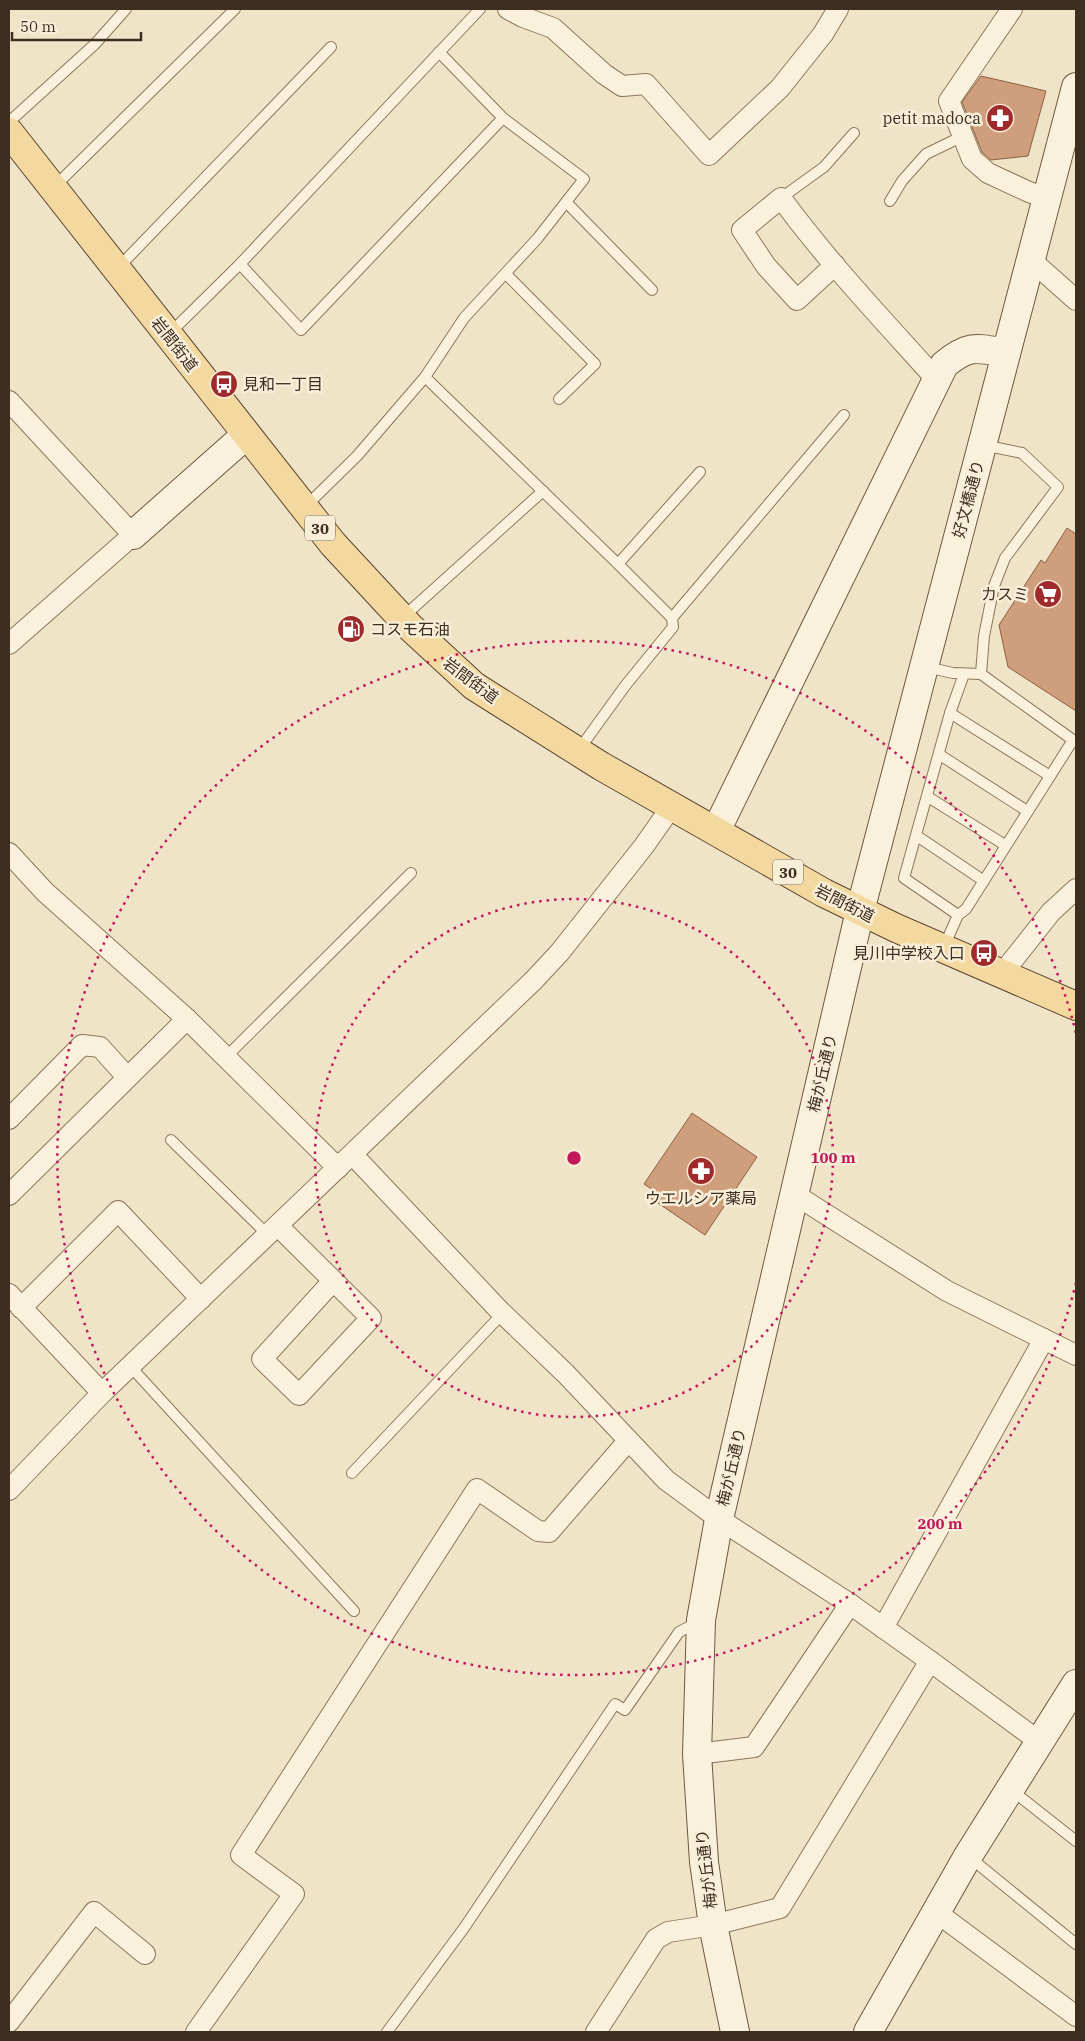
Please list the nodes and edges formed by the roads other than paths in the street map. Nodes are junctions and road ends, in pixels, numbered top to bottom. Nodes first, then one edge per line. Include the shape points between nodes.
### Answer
1 (126, 9) edge
2 (235, 9) edge
3 (480, 9) edge
4 (508, 9) edge
5 (838, 9) edge
6 (1012, 9) edge
7 (331, 47) dead end
8 (439, 52) junction
9 (1076, 86) edge
10 (503, 118) junction
11 (9, 122) edge
12 (9, 132) edge
13 (854, 133) dead end
14 (963, 136) junction
15 (1066, 167) edge
16 (53, 189) junction
17 (781, 198) junction
18 (1047, 198) junction
19 (890, 201) dead end
20 (566, 202) junction
21 (1031, 260) junction
22 (240, 264) junction
23 (836, 265) junction
24 (116, 270) junction
25 (506, 274) junction
26 (652, 290) dead end
27 (1076, 300) edge
28 (168, 335) junction
29 (1006, 353) junction
30 (424, 377) junction
31 (936, 379) junction
32 (559, 399) dead end
33 (9, 401) edge
34 (844, 415) dead end
35 (246, 435) junction
36 (982, 445) junction
37 (700, 472) dead end
38 (543, 491) junction
39 (303, 508) junction
40 (133, 536) junction
41 (618, 564) junction
42 (402, 618) junction
43 (672, 618) junction
44 (9, 644) edge
45 (924, 666) junction
46 (964, 674) junction
47 (981, 674) junction
48 (950, 713) junction
49 (578, 752) junction
50 (940, 755) junction
51 (1050, 776) junction
52 (928, 797) junction
53 (672, 806) junction
54 (1027, 811) junction
55 (716, 831) junction
56 (917, 836) junction
57 (1005, 845) junction
58 (9, 853) edge
59 (410, 873) dead end
60 (984, 881) junction
61 (1076, 889) edge
62 (860, 911) junction
63 (958, 915) junction
64 (943, 950) junction
65 (1000, 975) junction
66 (1076, 1006) edge
67 (187, 1019) junction
68 (226, 1057) junction
69 (127, 1077) junction
70 (9, 1119) edge
71 (171, 1140) dead end
72 (353, 1155) junction
73 (338, 1168) junction
74 (12, 1186) edge
75 (794, 1194) junction
76 (273, 1230) junction
77 (334, 1281) junction
78 (201, 1299) junction
79 (15, 1301) edge
80 (502, 1313) junction
81 (1044, 1339) junction
82 (1076, 1355) edge
83 (130, 1366) junction
84 (102, 1393) junction
85 (628, 1442) junction
86 (352, 1473) dead end
87 (9, 1490) edge
88 (719, 1519) junction
89 (850, 1604) junction
90 (354, 1610) dead end
91 (701, 1620) junction
92 (884, 1628) junction
93 (930, 1661) junction
94 (1076, 1684) edge
95 (1040, 1742) junction
96 (697, 1754) junction
97 (1009, 1789) junction
98 (1076, 1841) edge
99 (968, 1856) junction
100 (936, 1912) junction
101 (713, 1925) junction
102 (1076, 1944) edge
103 (145, 1954) dead end
104 (1076, 2016) edge
105 (9, 2022) edge
106 (196, 2032) edge
107 (387, 2032) edge
108 (596, 2032) edge
109 (735, 2032) edge
110 (868, 2032) edge

1 - 11 lane via 95,44
2 - 16 lane
3 - 8 lane
4 - 5 street via 553,28 622,86 646,84 709,154 780,88 823,34
6 - 14 street via 949,101
7 - 24 lane
8 - 10 lane
8 - 22 lane
9 - 15 street, 好文橋通り
10 - 20 lane via 584,178
10 - 22 lane via 301,330
12 - 16 main road, 岩間街道 / 30
13 - 17 lane via 824,166
14 - 18 street via 972,159 988,173
14 - 19 lane via 926,154 902,181
15 - 18 street, 好文橋通り
16 - 24 main road, 岩間街道 / 30
17 - 23 street
17 - 23 street via 742,230 766,266 797,300
18 - 21 street, 好文橋通り
20 - 25 lane
20 - 26 lane
21 - 27 street
21 - 29 street, 好文橋通り
22 - 28 lane
23 - 31 street
24 - 28 main road, 岩間街道 / 30
25 - 30 lane via 464,318
25 - 32 lane via 595,364
28 - 35 main road, 岩間街道 / 30
29 - 31 street via 974,348 957,354 944,365
29 - 36 street, 好文橋通り
30 - 38 lane
30 - 39 lane via 357,456
31 - 55 street
33 - 40 street
34 - 43 lane
35 - 39 main road, 岩間街道 / 30
35 - 40 street
36 - 45 street, 好文橋通り
36 - 47 lane via 1022,453 1058,487 1005,558 994,586 984,636
37 - 41 lane
38 - 41 lane
38 - 42 lane
39 - 42 main road, 岩間街道 / 30
40 - 44 street
41 - 43 lane
42 - 49 main road, 岩間街道 / 30 via 474,686
43 - 49 lane via 673,627 625,686
45 - 46 lane
45 - 62 street, 好文橋通り
46 - 47 lane
46 - 48 lane
47 - 51 lane via 1073,740
48 - 50 lane
48 - 51 lane
49 - 53 main road, 岩間街道 / 30
50 - 52 lane
50 - 54 lane
51 - 54 lane
52 - 56 lane
52 - 57 lane
53 - 55 main road, 岩間街道 / 30
53 - 72 street via 554,959
54 - 57 lane
55 - 62 main road, 岩間街道 / 30
56 - 60 lane
56 - 63 lane via 904,878
57 - 60 lane
58 - 67 street via 45,892
59 - 68 lane
60 - 63 lane via 966,909
61 - 65 street via 1051,912
62 - 64 main road, 岩間街道 / 30
62 - 75 street, 梅が丘通り
63 - 64 lane
64 - 65 main road, 岩間街道 / 30
65 - 66 main road, 岩間街道 / 30
67 - 68 street
67 - 69 street
68 - 73 street
69 - 70 street via 100,1047 82,1045
69 - 74 street
71 - 76 lane
72 - 73 street
72 - 80 street
73 - 76 street
75 - 81 street via 947,1291
75 - 88 street, 梅が丘通り
76 - 77 street
76 - 78 street
77 - 77 street via 371,1318 299,1396 262,1359
78 - 79 street via 118,1211
78 - 83 street
79 - 84 street
80 - 85 street via 566,1374
80 - 86 lane
81 - 82 street
81 - 92 street
83 - 84 street
83 - 90 lane
84 - 87 street
85 - 88 street via 666,1480
85 - 106 street via 549,1532 538,1531 478,1489 241,1855 294,1894
88 - 89 street
88 - 91 street, 梅が丘通り
89 - 92 street
89 - 96 street via 754,1747
91 - 96 street, 梅が丘通り
91 - 107 lane via 679,1632 625,1710 615,1704 464,1928
92 - 93 street
93 - 95 street
93 - 101 street via 780,1908
94 - 95 street
95 - 97 street
96 - 101 street, 梅が丘通り via 704,1862
97 - 98 lane
97 - 99 street
99 - 100 street
99 - 102 lane
100 - 104 street
100 - 110 street
101 - 108 street via 668,1932 656,1938
101 - 109 street, 梅が丘通り
103 - 105 street via 94,1912

